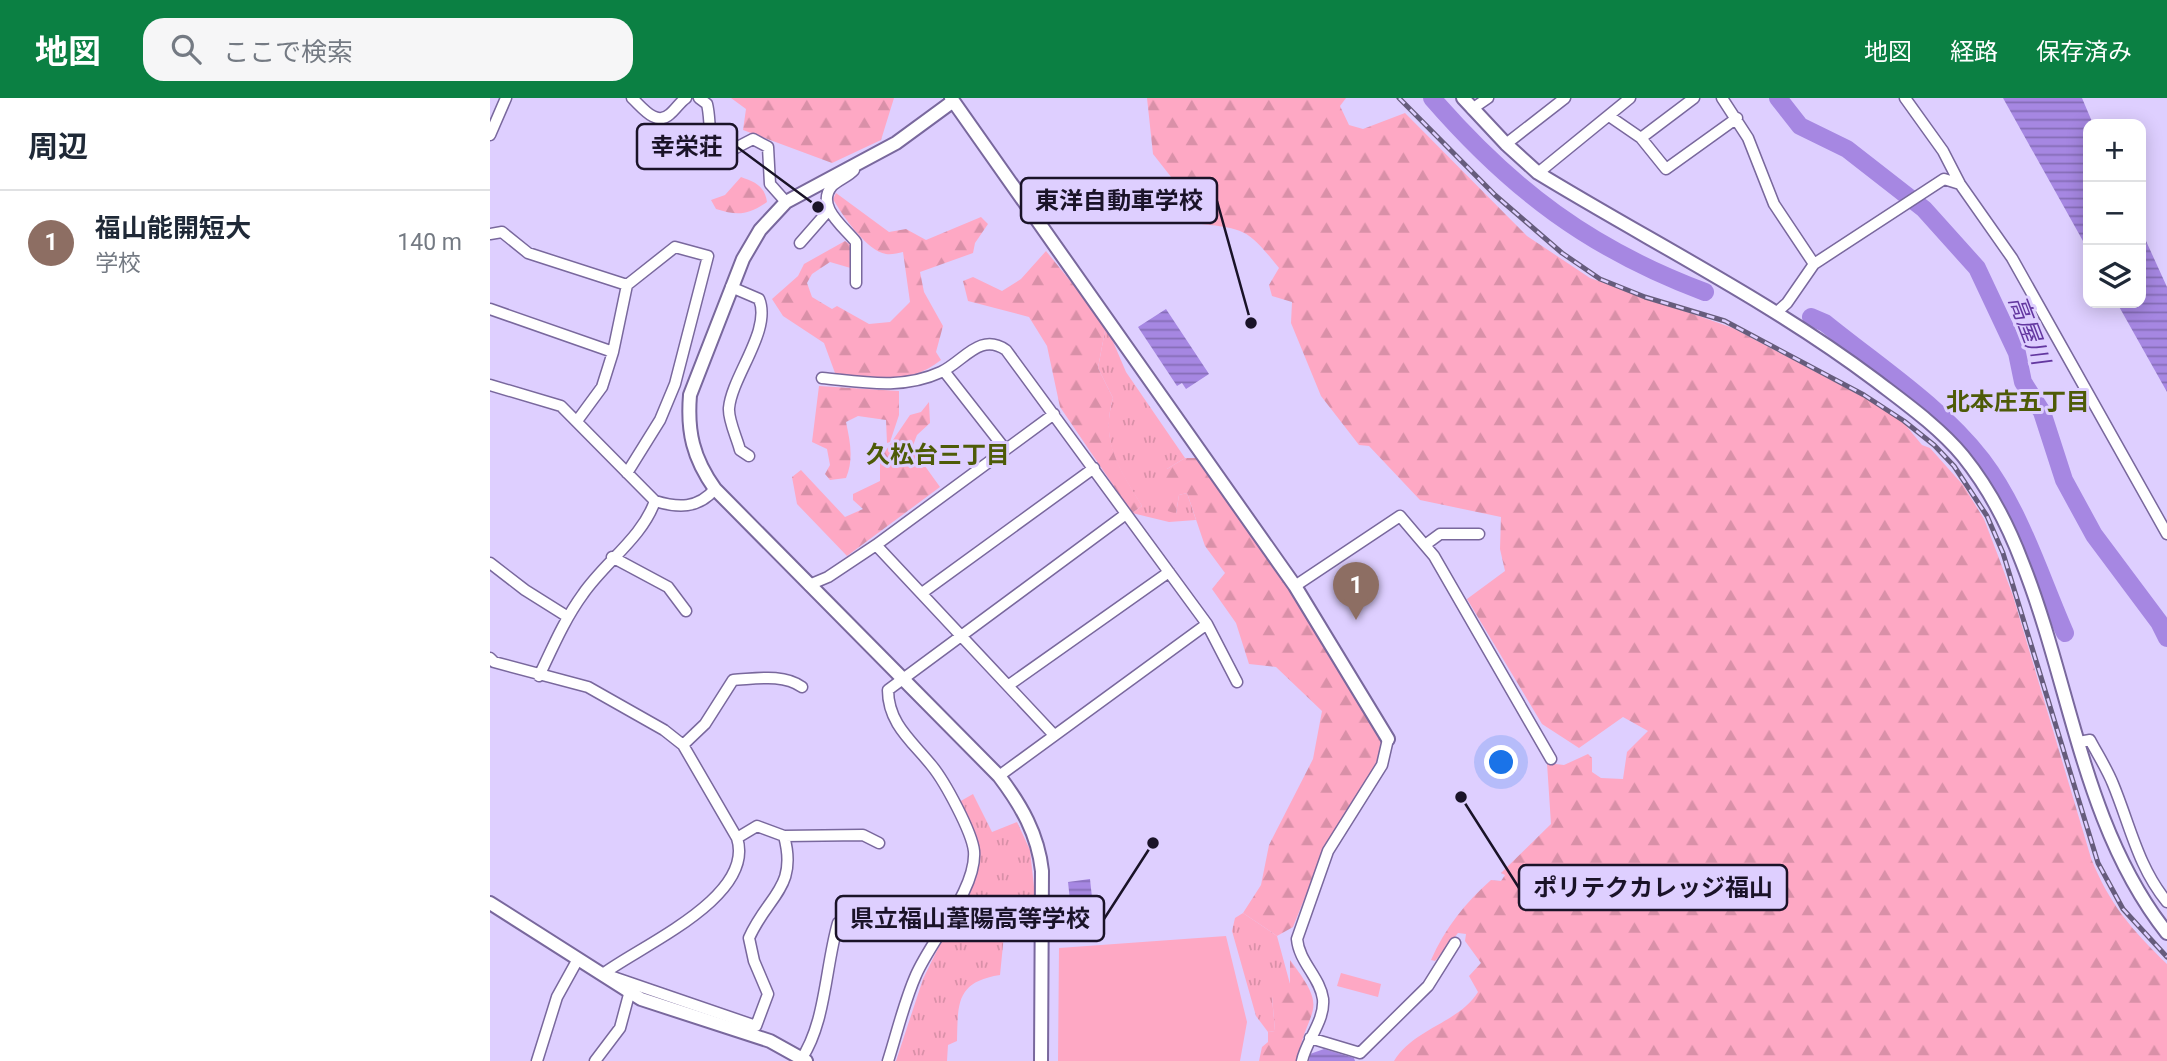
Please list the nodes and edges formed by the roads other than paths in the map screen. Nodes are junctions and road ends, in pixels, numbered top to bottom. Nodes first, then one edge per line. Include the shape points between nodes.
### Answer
1 (506, 98) edge
2 (632, 98) edge
3 (686, 98) edge
4 (699, 98) edge
5 (1463, 98) edge
6 (1488, 98) edge
7 (1565, 98) edge
8 (1630, 98) edge
9 (1694, 98) edge
10 (1722, 98) edge
11 (1905, 98) edge
12 (951, 100) edge
13 (1616, 102) edge
14 (1472, 109) junction
15 (1609, 116) junction
16 (1737, 118) junction
17 (490, 135) edge
18 (1640, 138) junction
19 (1506, 144) junction
20 (853, 166) junction
21 (1538, 173) junction
22 (1960, 184) junction
23 (786, 202) junction
24 (828, 211) junction
25 (490, 234) edge
26 (800, 243) dead end
27 (1819, 261) junction
28 (856, 282) dead end
29 (626, 285) junction
30 (731, 287) junction
31 (490, 309) edge
32 (1776, 312) junction
33 (614, 352) junction
34 (944, 371) junction
35 (822, 378) dead end
36 (490, 385) edge
37 (1054, 414) junction
38 (576, 421) junction
39 (1005, 449) junction
40 (749, 456) dead end
41 (1094, 468) junction
42 (627, 473) junction
43 (715, 489) junction
44 (655, 501) junction
45 (1126, 514) junction
46 (1479, 534) dead end
47 (2167, 534) edge
48 (876, 545) junction
49 (1425, 545) junction
50 (612, 558) junction
51 (490, 563) edge
52 (1169, 572) junction
53 (809, 585) junction
54 (1295, 586) junction
55 (922, 593) junction
56 (686, 611) dead end
57 (568, 617) junction
58 (1207, 625) junction
59 (963, 634) junction
60 (490, 658) edge
61 (539, 676) junction
62 (902, 681) junction
63 (1237, 682) dead end
64 (1009, 685) junction
65 (802, 687) dead end
66 (1054, 735) junction
67 (1388, 739) joint
68 (2079, 743) junction
69 (683, 745) junction
70 (1551, 759) dead end
71 (999, 776) junction
72 (784, 836) junction
73 (737, 838) junction
74 (879, 843) dead end
75 (2167, 902) edge
76 (490, 903) edge
77 (838, 923) dead end
78 (2167, 933) edge
79 (1455, 943) dead end
80 (579, 959) junction
81 (603, 974) junction
82 (631, 988) junction
83 (1310, 1038) junction
84 (1362, 1057) edge
85 (542, 1059) edge
86 (803, 1060) edge
87 (595, 1061) edge
88 (888, 1061) edge
89 (1041, 1061) edge
90 (1302, 1061) edge

1 - 17 street
2 - 3 street via 660,119
4 - 23 street via 707,104 710,141 715,148 724,154 753,139 768,147 770,184
5 - 14 street
6 - 14 street
7 - 19 street
8 - 13 street
9 - 18 street
10 - 16 street
11 - 22 street
12 - 20 street via 895,143
12 - 54 street
13 - 15 street
14 - 19 street
15 - 18 street
15 - 21 street
16 - 18 street via 1666,169
16 - 27 street via 1774,204
19 - 21 street
20 - 23 street
20 - 24 street via 854,172 833,185 827,195
21 - 32 street
22 - 27 street via 1944,179
22 - 47 street via 2012,258
23 - 30 street via 760,230
24 - 26 street
24 - 28 street via 856,242
25 - 29 street via 502,232 528,253
27 - 32 street
29 - 33 street
29 - 42 street via 675,247 708,256 675,384 660,420
30 - 40 street via 759,299 762,307 757,334 729,408 740,450
30 - 43 street via 690,395 688,419 692,448
31 - 33 street
32 - 68 street via 1907,405 1962,455 2021,558
33 - 38 street via 602,387
34 - 35 street via 892,384
34 - 37 street via 984,343 995,343 1006,350
34 - 39 street
36 - 38 street via 561,406
37 - 39 street
37 - 41 street
38 - 42 street
39 - 48 street
41 - 45 street
41 - 55 street
42 - 44 street
43 - 44 street via 691,505
43 - 53 street
44 - 50 street via 632,542
45 - 52 street
45 - 59 street
46 - 49 street via 1440,534
48 - 53 street
48 - 55 street
49 - 54 street via 1400,516
49 - 70 street
50 - 56 street via 668,587
50 - 57 street
51 - 57 street
52 - 58 street
52 - 64 street
53 - 62 street
54 - 67 street
55 - 59 street
57 - 61 street
58 - 63 street
58 - 66 street
59 - 62 street
59 - 64 street
60 - 61 street
61 - 69 street via 588,687 648,719
62 - 71 street
62 - 88 street via 888,690 893,717 933,767 974,850 971,877 916,975
64 - 66 street
65 - 69 street via 775,678 733,681 705,724
66 - 71 street
67 - 83 street via 1382,765 1328,851 1297,939 1298,954 1323,999
68 - 75 street via 2090,740 2113,782 2138,856
68 - 78 street via 2122,864 2134,889
69 - 73 street
71 - 89 street via 1019,802 1040,850
72 - 73 street via 757,827
72 - 74 street via 863,835
72 - 82 street via 790,858 787,873 750,938 768,995 756,1026
73 - 81 street via 739,862 718,895 692,918
76 - 80 street
77 - 86 street via 823,985 825,999
79 - 84 street via 1428,986
80 - 81 street
80 - 85 street via 556,997
81 - 82 street
82 - 86 street via 640,999 770,1041
82 - 87 street via 620,1028
83 - 84 street
83 - 90 street

